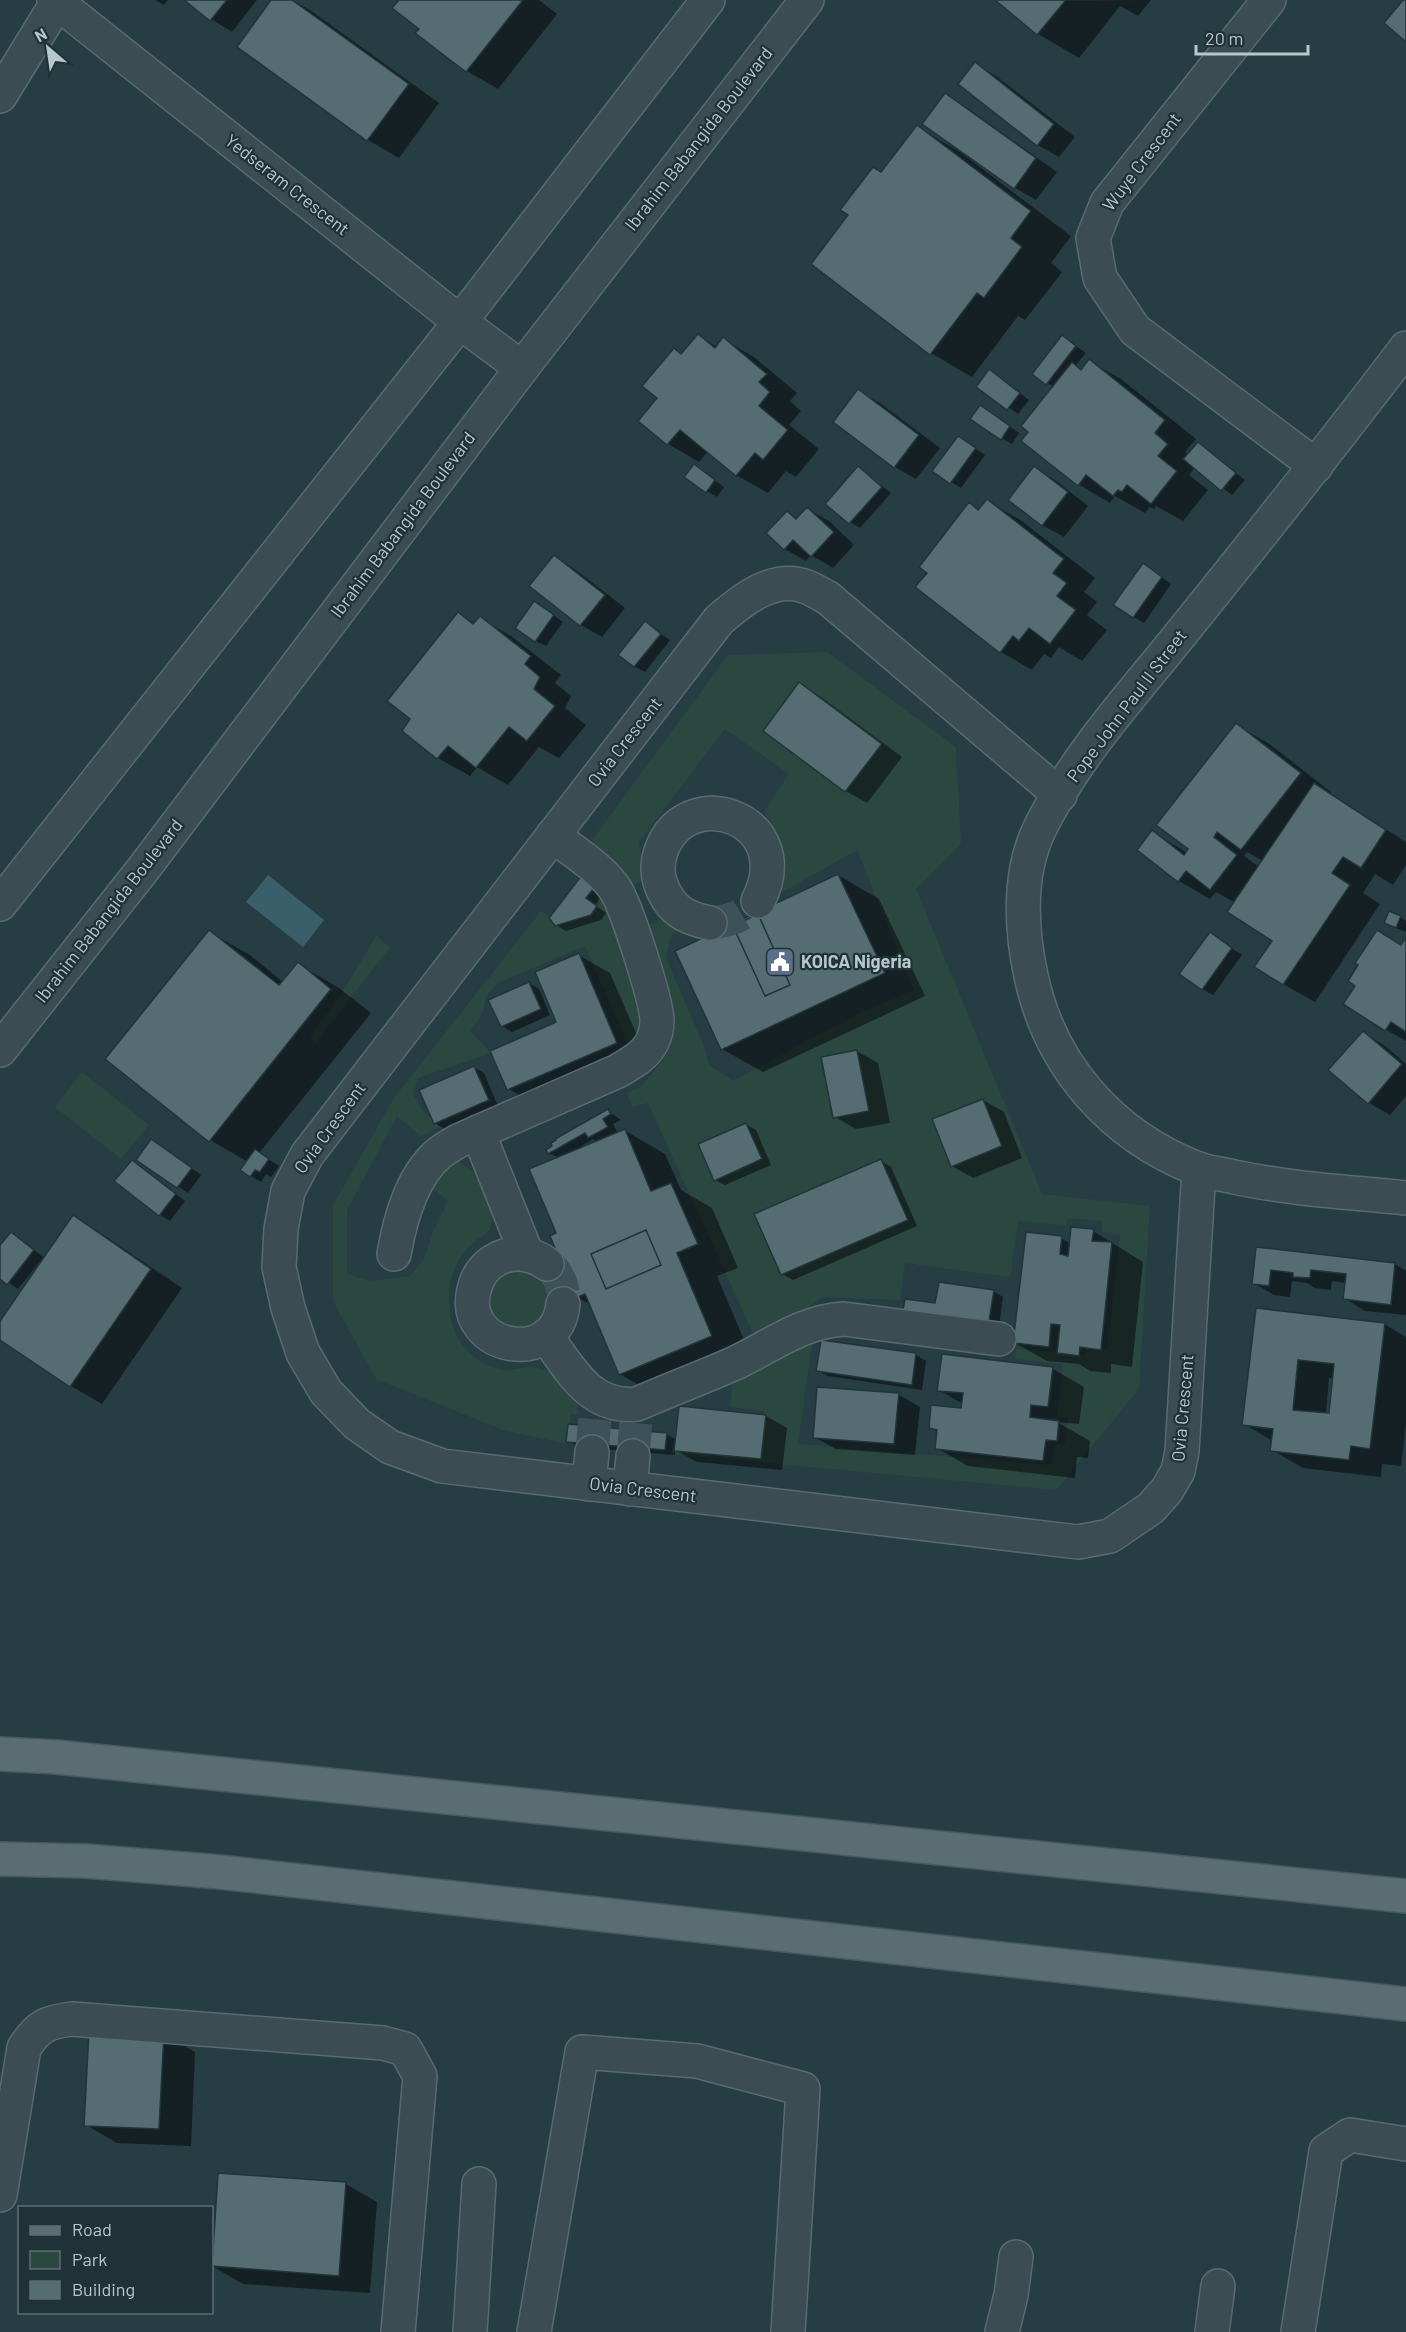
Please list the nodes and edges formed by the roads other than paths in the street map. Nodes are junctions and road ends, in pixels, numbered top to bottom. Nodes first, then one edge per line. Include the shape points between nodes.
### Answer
1 (708, 0) edge
2 (807, 0) edge
3 (1269, 0) edge
4 (56, 1) edge
5 (0, 96) edge
6 (460, 322) junction
7 (1406, 348) edge
8 (522, 368) junction
9 (1316, 466) junction
10 (1060, 795) junction
11 (553, 835) junction
12 (664, 895) junction
13 (758, 901) tunnel mouth
14 (0, 904) edge
15 (626, 912) junction
16 (710, 923) tunnel mouth
17 (0, 1050) edge
18 (478, 1132) junction
19 (1200, 1169) junction
20 (1406, 1198) edge
21 (394, 1254) dead end
22 (563, 1304) tunnel mouth
23 (546, 1336) junction
24 (999, 1339) dead end
25 (592, 1452) tunnel mouth
26 (633, 1456) tunnel mouth
27 (589, 1484) junction
28 (630, 1488) junction
29 (0, 1754) edge
30 (0, 1859) edge
31 (1406, 1896) edge
32 (1406, 2004) edge
33 (1406, 2144) edge
34 (480, 2184) dead end
35 (0, 2195) edge
36 (1016, 2257) dead end
37 (1218, 2286) dead end
38 (398, 2332) edge
39 (470, 2332) edge
40 (534, 2332) edge
41 (788, 2332) edge
42 (1002, 2332) edge
43 (1212, 2332) edge
44 (1298, 2332) edge

1 - 6 street
2 - 8 street, Ibrahim Babangida Boulevard
3 - 9 street, Wuye Crescent via 1107,203 1093,238 1100,278 1136,330
4 - 5 street
4 - 6 street, Yedseram Crescent
6 - 8 street, Yedseram Crescent
6 - 14 street
7 - 9 street, Pope John Paul II Street
8 - 17 street, Ibrahim Babangida Boulevard via 144,868
9 - 10 street, Pope John Paul II Street via 1087,752
10 - 11 street, Ovia Crescent via 828,598 806,586 785,582 744,599 719,620
10 - 19 street, Pope John Paul II Street via 1038,832 1027,869 1023,913 1025,949 1035,995 1051,1040 1077,1080 1110,1115 1144,1142
11 - 15 street via 607,878
11 - 27 street, Ovia Crescent via 307,1155 288,1191 279,1267 303,1353 326,1392 357,1424 390,1447 442,1466
12 - 13 street via 658,877 658,858 665,841 677,826 711,813 728,815 758,835 766,851 768,868 766,885
12 - 15 street
12 - 16 street via 676,910
15 - 18 street via 657,1021 653,1041 641,1058 618,1071
18 - 21 street via 437,1155 417,1182 401,1217
18 - 23 street via 537,1259 512,1254 485,1268 476,1280 473,1311 489,1336 502,1343 517,1346
19 - 20 street, Pope John Paul II Street via 1263,1183
19 - 28 street, Ovia Crescent via 1178,1471 1151,1508 1110,1536 1078,1542
22 - 23 street via 556,1326
23 - 24 street via 596,1407 615,1404 637,1413 805,1326 823,1321 844,1319
25 - 27 street
26 - 28 street
27 - 28 street, Ovia Crescent
29 - 31 main road
30 - 32 main road via 86,1861 220,1872
33 - 44 street via 1350,2135 1326,2151
34 - 39 street
35 - 38 street via 24,2048 34,2033 50,2021 108,2021 383,2043 405,2049 420,2076
36 - 42 street
37 - 43 street
40 - 41 street via 582,2052 697,2061 803,2089

